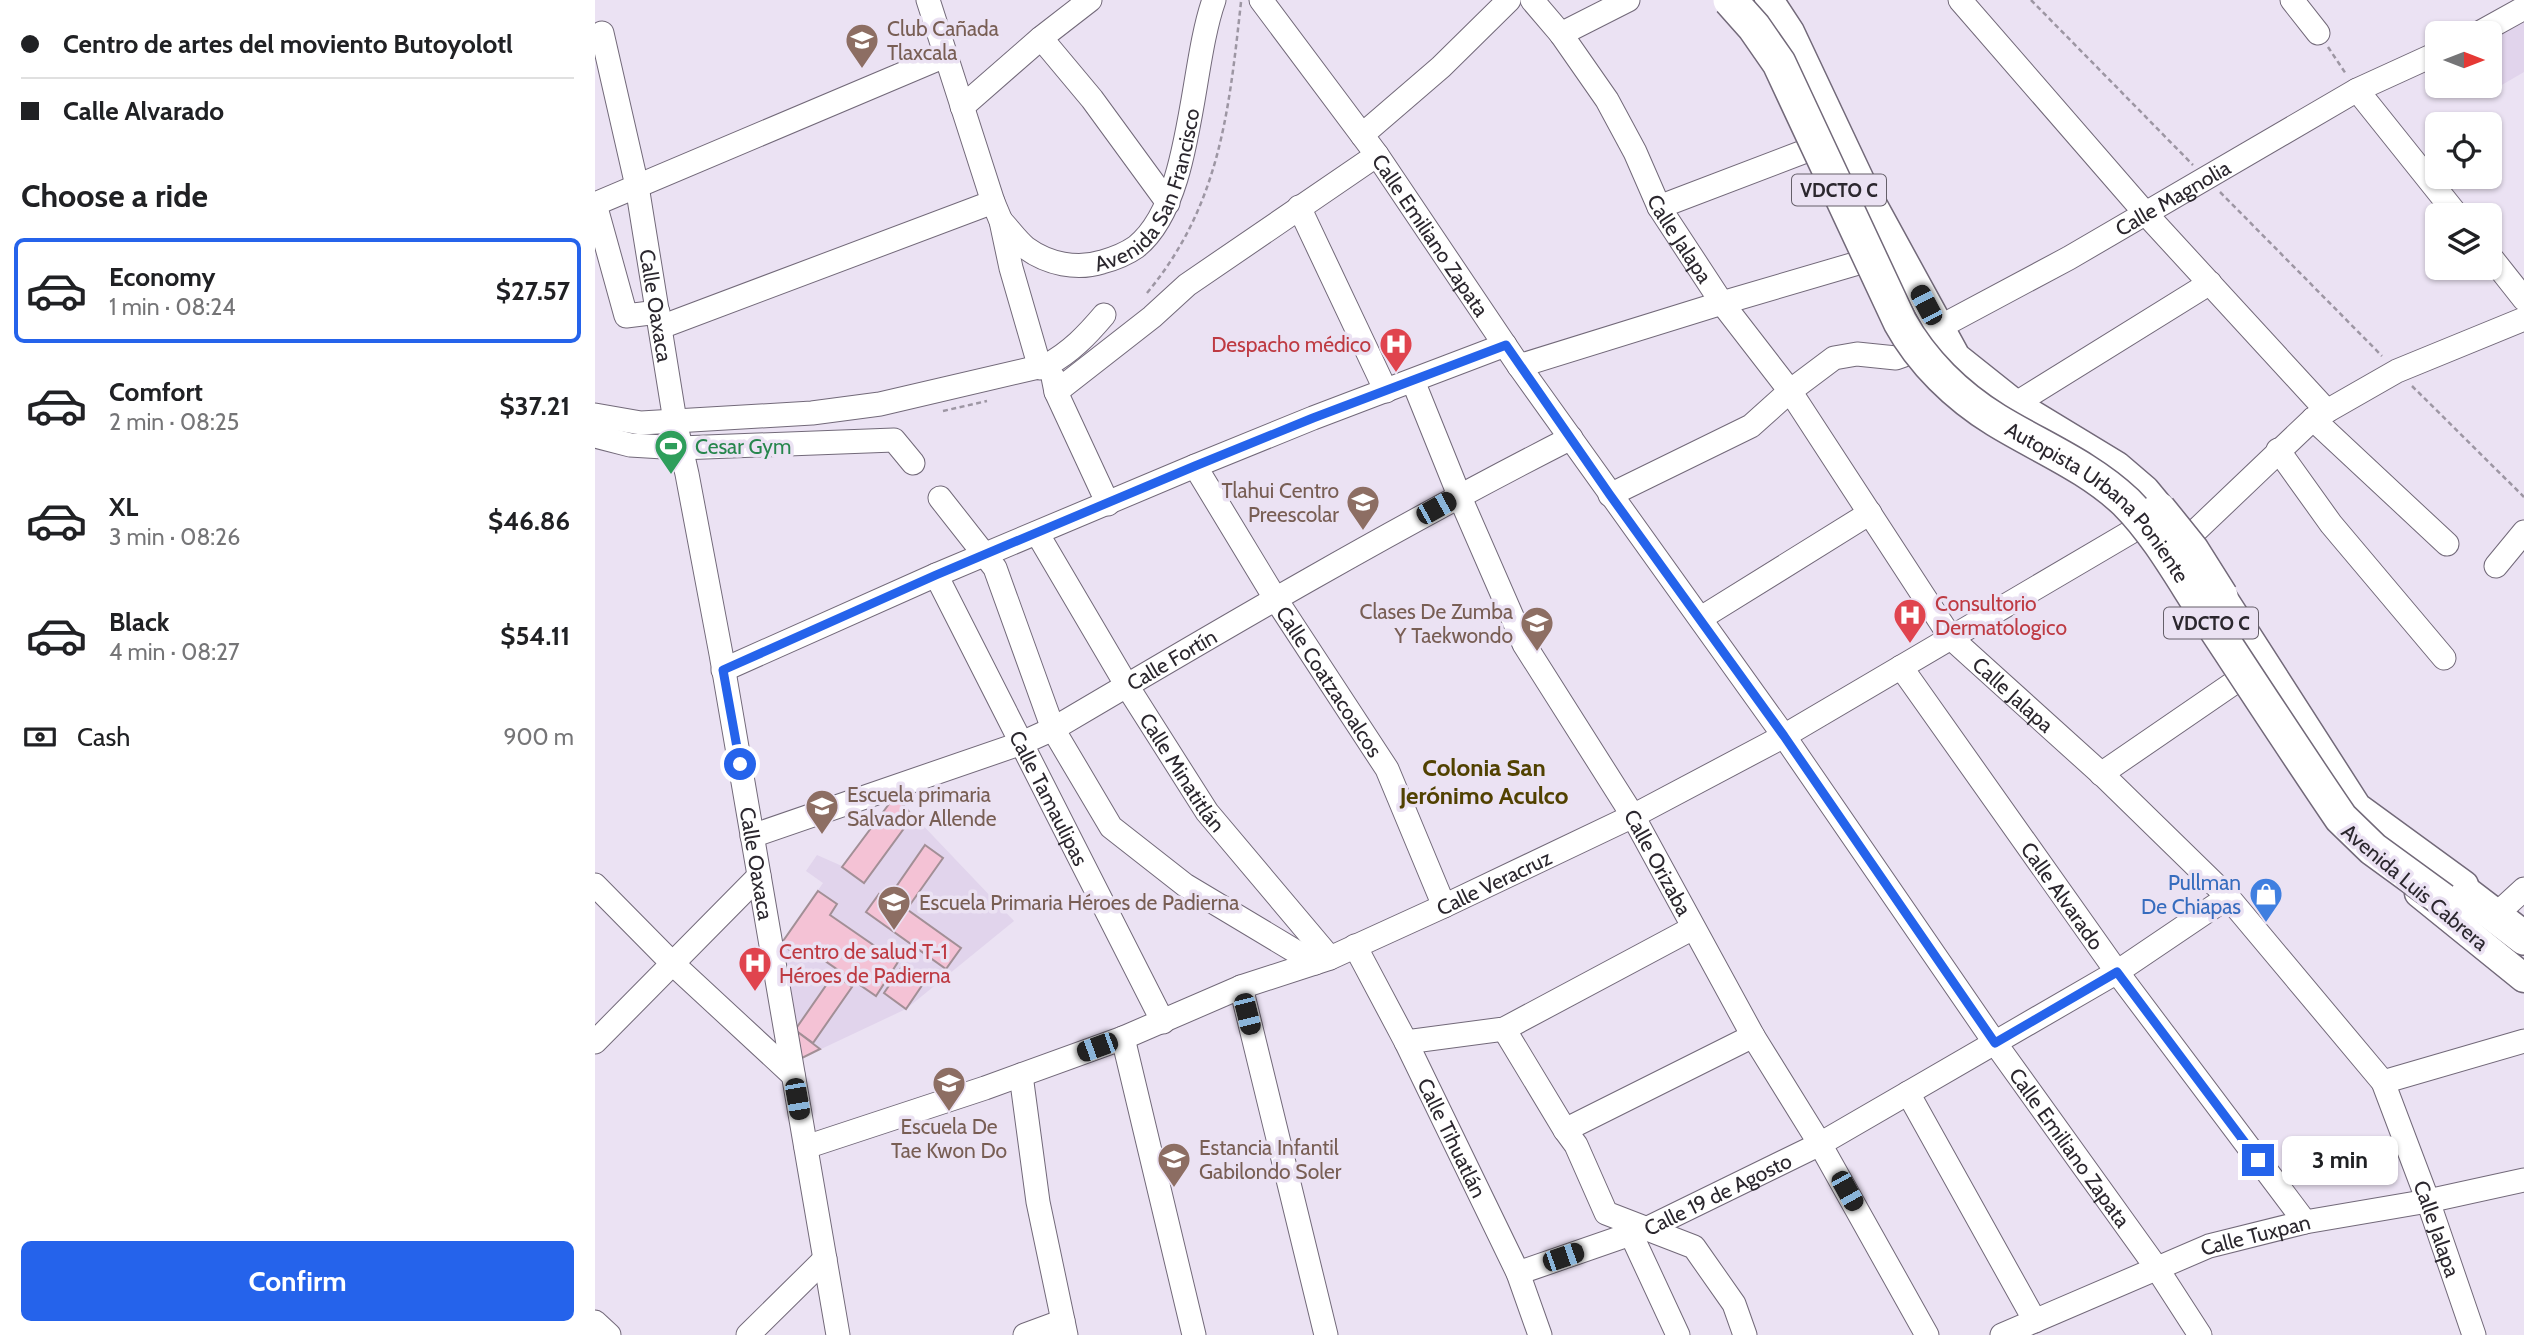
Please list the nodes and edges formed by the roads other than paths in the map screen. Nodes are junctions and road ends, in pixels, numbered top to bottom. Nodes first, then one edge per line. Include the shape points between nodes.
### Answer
1 (928, 0) edge
2 (1090, 0) edge
3 (1214, 0) edge
4 (1509, 0) edge
5 (1532, 0) edge
6 (1628, 0) edge
7 (1717, 0) edge
8 (1730, 0) edge
9 (1754, 0) edge
10 (1769, 0) edge
11 (1960, 0) edge
12 (2292, 0) edge
13 (1250, 4) edge
14 (2524, 8) edge
15 (2501, 21) edge
16 (602, 33) dead end
17 (2318, 33) road end
18 (1561, 34) junction
19 (1041, 38) junction
20 (945, 56) junction
21 (2425, 59) edge
22 (1815, 86) junction
23 (2357, 90) junction
24 (1786, 97) junction
25 (962, 107) junction
26 (1363, 135) junction
27 (1811, 149) junction
28 (1377, 155) junction
29 (637, 186) junction
30 (1168, 203) junction
31 (2447, 203) edge
32 (595, 204) edge
33 (1299, 206) junction
34 (1659, 207) junction
35 (997, 211) junction
36 (2146, 214) junction
37 (1865, 261) junction
38 (2502, 271) edge
39 (2210, 283) junction
40 (2524, 299) edge
41 (1722, 303) junction
42 (1104, 315) dead end
43 (2524, 318) edge
44 (660, 320) junction
45 (1938, 328) junction
46 (1506, 345) junction
47 (1913, 352) junction
48 (1044, 366) junction
49 (1519, 366) junction
50 (1413, 381) junction
51 (1386, 391) junction
52 (1790, 391) junction
53 (1056, 392) junction
54 (2015, 404) junction
55 (595, 415) edge
56 (2320, 415) junction
57 (675, 421) junction
58 (2057, 429) junction
59 (595, 436) edge
60 (1571, 438) junction
61 (2082, 443) junction
62 (680, 448) junction
63 (2278, 450) junction
64 (913, 463) dead end
65 (1195, 466) junction
66 (2069, 469) junction
67 (1459, 495) junction
68 (1610, 495) junction
69 (940, 498) dead end
70 (1108, 504) junction
71 (1870, 513) junction
72 (2141, 527) junction
73 (2524, 532) edge
74 (1037, 533) junction
75 (2186, 540) junction
76 (2447, 544) dead end
77 (986, 555) junction
78 (2496, 566) dead end
79 (936, 575) junction
80 (1275, 598) junction
81 (1701, 618) junction
82 (1951, 638) junction
83 (2444, 658) dead end
84 (1901, 667) junction
85 (723, 670) junction
86 (2238, 680) junction
87 (1127, 686) junction
88 (1053, 729) junction
89 (1784, 736) junction
90 (1022, 743) junction
91 (2101, 774) junction
92 (1633, 816) junction
93 (752, 835) junction
94 (759, 876) junction
95 (595, 885) edge
96 (2524, 889) edge
97 (2228, 897) junction
98 (1444, 906) junction
99 (2499, 912) junction
100 (1693, 928) junction
101 (2524, 932) edge
102 (2524, 938) edge
103 (1355, 946) junction
104 (1323, 960) junction
105 (2524, 962) edge
106 (672, 963) junction
107 (2117, 972) junction
108 (2524, 978) edge
109 (1241, 987) junction
110 (1163, 1021) junction
111 (1504, 1029) junction
112 (1753, 1036) junction
113 (1123, 1038) junction
114 (2524, 1041) edge
115 (595, 1042) edge
116 (1406, 1042) junction
117 (1995, 1043) junction
118 (793, 1075) junction
119 (1021, 1075) junction
120 (2383, 1082) junction
121 (1909, 1093) junction
122 (1565, 1130) junction
123 (1820, 1144) junction
124 (806, 1147) junction
125 (2524, 1180) edge
126 (2428, 1201) junction
127 (2305, 1222) junction
128 (1639, 1231) junction
129 (825, 1259) junction
130 (2156, 1267) junction
131 (1518, 1273) junction
132 (2035, 1321) junction
133 (595, 1322) edge
134 (1064, 1328) edge
135 (608, 1335) edge
136 (748, 1335) edge
137 (838, 1335) edge
138 (1025, 1335) edge
139 (1194, 1335) edge
140 (1326, 1335) edge
141 (1540, 1335) edge
142 (1678, 1335) edge
143 (1745, 1335) edge
144 (1927, 1335) edge
145 (2002, 1335) edge
146 (2200, 1335) edge
147 (2474, 1335) edge

1 - 20 street, Avenida San Francisco
2 - 19 street
3 - 30 street, Avenida San Francisco
4 - 26 street
5 - 18 street, Calle Jalapa
6 - 18 street
7 - 24 main road, Avenida Luis Cabrera via 1756,44
8 - 105 highway, Autopista Urbana Poniente / VDCTO C, bridge via 1779,63 1901,322 1929,364 1994,419 2087,471 2125,502 2180,575 2341,818 2373,849
9 - 102 highway, Autopista Urbana Poniente / VDCTO C, bridge via 1792,54 1880,248 1937,350 1995,398 2095,456 2140,489 2192,550 2356,807
10 - 22 main road, Avenida Luis Cabrera
11 - 36 street
12 - 17 street
13 - 26 street, Calle Emiliano Zapata
14 - 15 street
16 - 29 street, Calle Oaxaca
18 - 34 street, Calle Jalapa via 1607,100
19 - 25 street
19 - 30 street
20 - 25 street, Avenida San Francisco
20 - 29 street
21 - 23 street, Calle Magnolia
22 - 24 main road via 1809,99
22 - 45 main road, Avenida Luis Cabrera
23 - 31 street
23 - 36 street, Calle Magnolia
24 - 27 main road, Avenida Luis Cabrera
25 - 35 street, Avenida San Francisco
26 - 28 street, Calle Emiliano Zapata
27 - 34 street
27 - 37 main road, Avenida Luis Cabrera
28 - 33 street
28 - 46 street, Calle Emiliano Zapata
29 - 32 street
29 - 44 street, Calle Oaxaca
30 - 35 street, Avenida San Francisco via 1136,247 1089,267 1055,264 1026,248
32 - 44 street via 626,316
33 - 51 street
33 - 53 street via 1187,285
34 - 41 street, Calle Jalapa
35 - 44 street
35 - 48 street, Avenida San Francisco
36 - 39 street
36 - 45 street, Calle Magnolia
37 - 41 street
37 - 47 main road, Avenida Luis Cabrera
38 - 40 street
39 - 54 street
39 - 56 street
41 - 49 street
41 - 52 street, Calle Jalapa
42 - 48 street via 1062,357
43 - 56 street via 2397,371
44 - 57 street, Calle Oaxaca
45 - 47 street, Calle Magnolia
45 - 54 main road, Avenida Luis Cabrera via 1956,357
46 - 49 street, Calle Emiliano Zapata
46 - 50 street
47 - 52 street via 1896,358 1857,354 1835,358
47 - 58 main road via 1958,367 2032,423
47 - 66 main road, Avenida Luis Cabrera via 1980,416
48 - 53 street, Avenida San Francisco
48 - 57 street via 880,404
49 - 60 street, Calle Emiliano Zapata
50 - 51 street
50 - 67 street, Calle Orizaba
51 - 65 street
52 - 68 street via 1751,426
52 - 71 street, Calle Jalapa
53 - 70 street, Avenida San Francisco
54 - 58 main road, Avenida Luis Cabrera
55 - 57 street via 641,423
56 - 63 street
56 - 76 street
57 - 62 street, Calle Oaxaca
58 - 61 main road, Avenida Luis Cabrera
59 - 62 street
60 - 67 street, Calle Fortín
60 - 68 street, Calle Emiliano Zapata
61 - 66 main road via 2067,455
61 - 75 main road, Avenida Luis Cabrera via 2145,490
62 - 64 street via 894,440
62 - 85 street, Calle Oaxaca
63 - 75 street
63 - 83 street via 2331,524
65 - 70 street
65 - 80 street, Calle Coatzacoalcos
66 - 72 main road, Avenida Luis Cabrera
67 - 80 street, Calle Fortín
67 - 92 street, Calle Orizaba via 1524,644
68 - 81 street, Calle Emiliano Zapata
69 - 77 street
70 - 74 street
71 - 81 street
71 - 82 street, Calle Jalapa
72 - 82 street, Calle Veracruz
72 - 86 main road, Avenida Luis Cabrera
73 - 78 street
74 - 77 street
74 - 87 street, Calle Minatitlán
75 - 99 main road, Avenida Luis Cabrera via 2357,807
77 - 79 street
77 - 88 street via 995,568
79 - 85 street
79 - 90 street, Calle Tamaulipas
80 - 87 street, Calle Fortín
80 - 98 street, Calle Coatzacoalcos via 1387,769
81 - 89 street, Calle Emiliano Zapata
82 - 84 street, Calle Veracruz
82 - 91 street, Calle Jalapa
84 - 89 street, Calle Veracruz
84 - 107 street, Calle Alvarado
85 - 93 street, Calle Oaxaca
86 - 91 street
86 - 108 main road, Avenida Luis Cabrera via 2305,782 2350,838
87 - 88 street, Calle Fortín
87 - 104 street, Calle Minatitlán via 1207,812
88 - 90 street, Calle Fortín
88 - 104 street via 1111,827 1185,884
89 - 92 street, Calle Veracruz
89 - 117 street, Calle Emiliano Zapata
90 - 93 street, Calle Fortín
90 - 110 street, Calle Tamaulipas
91 - 97 street, Calle Jalapa
92 - 98 street, Calle Veracruz
92 - 100 street, Calle Orizaba
93 - 94 street, Calle Oaxaca
94 - 106 street
94 - 118 street, Calle Oaxaca
95 - 106 street
96 - 99 street
97 - 107 street
97 - 120 street, Calle Jalapa
98 - 103 street, Calle Veracruz
99 - 101 main road, Avenida Luis Cabrera
100 - 111 street
100 - 112 street, Calle Orizaba
103 - 104 street, Calle Veracruz
103 - 116 street, Calle Tihuatlán
104 - 109 street, Calle Veracruz
106 - 115 street
106 - 118 street
107 - 117 street
107 - 127 street, Calle Alvarado
109 - 110 street, Calle Veracruz
109 - 140 street
110 - 113 street, Calle Veracruz
111 - 116 street
111 - 122 street
112 - 122 street
112 - 123 street, Calle Orizaba
113 - 119 street, Calle Veracruz
113 - 139 street
114 - 120 street
116 - 131 street, Calle Tihuatlán
117 - 121 street, Calle 19 de Agosto
117 - 130 street, Calle Emiliano Zapata
118 - 124 street, Calle Oaxaca
119 - 124 street, Calle Veracruz
119 - 134 street via 1038,1202
120 - 126 street, Calle Jalapa
121 - 123 street, Calle 19 de Agosto
121 - 132 street
122 - 128 street via 1576,1144 1606,1213
123 - 128 street, Calle 19 de Agosto
123 - 144 street, Calle Orizaba
124 - 129 street, Calle Oaxaca
125 - 126 street, Calle Tuxpan
126 - 127 street, Calle Tuxpan
126 - 147 street, Calle Jalapa
127 - 130 street, Calle Tuxpan via 2209,1246
128 - 131 street, Calle 19 de Agosto
128 - 142 street
128 - 143 street via 1694,1247 1734,1304
129 - 136 street
129 - 137 street, Calle Oaxaca
130 - 132 street, Calle Tuxpan
130 - 146 street, Calle Emiliano Zapata
131 - 141 street, Calle Tihuatlán
132 - 145 street, Calle Tuxpan
133 - 135 street
134 - 138 street

